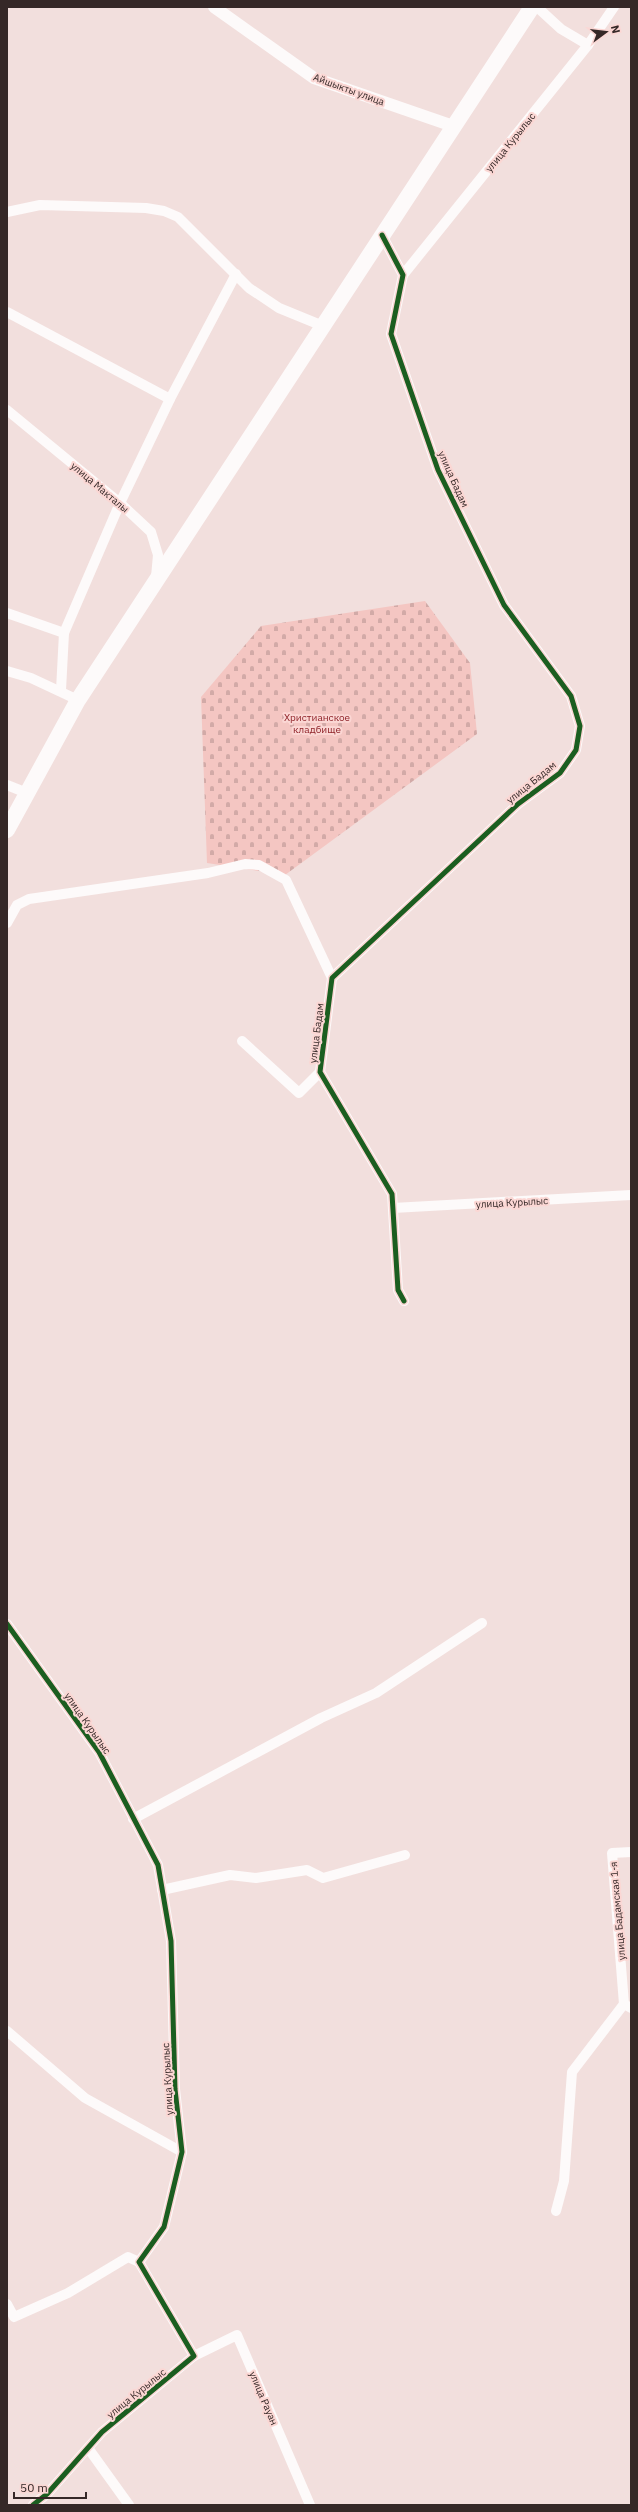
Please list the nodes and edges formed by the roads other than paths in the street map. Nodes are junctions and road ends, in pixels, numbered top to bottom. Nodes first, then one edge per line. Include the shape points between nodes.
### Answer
1 (214, 7) edge
2 (532, 7) edge
3 (537, 7) edge
4 (614, 7) edge
5 (588, 45) junction
6 (453, 126) junction
7 (7, 212) edge
8 (382, 234) junction
9 (236, 274) junction
10 (403, 275) junction
11 (7, 312) edge
12 (323, 326) junction
13 (170, 399) junction
14 (7, 410) edge
15 (120, 503) junction
16 (156, 583) junction
17 (7, 613) edge
18 (64, 633) junction
19 (7, 672) edge
20 (60, 690) junction
21 (78, 700) junction
22 (7, 785) edge
23 (27, 793) junction
24 (7, 830) edge
25 (7, 923) edge
26 (332, 978) junction
27 (242, 1041) dead end
28 (320, 1072) junction
29 (631, 1195) edge
30 (393, 1208) junction
31 (404, 1301) dead end
32 (482, 1622) dead end
33 (7, 1624) edge
34 (134, 1819) junction
35 (631, 1852) edge
36 (405, 1855) dead end
37 (162, 1890) junction
38 (627, 2006) edge
39 (7, 2031) edge
40 (182, 2152) junction
41 (556, 2211) dead end
42 (139, 2262) junction
43 (7, 2304) edge
44 (194, 2356) junction
45 (88, 2448) junction
46 (33, 2505) edge
47 (129, 2505) edge
48 (310, 2505) edge

1 - 6 street, Айшыкты улица via 314,78
2 - 6 highway
3 - 5 street via 561,29
4 - 5 street, улица Курылыс
5 - 10 street, улица Курылыс
6 - 8 highway
7 - 9 street via 40,205 146,208 164,211 178,218
8 - 10 street
8 - 12 highway
9 - 12 street via 249,288 279,308
9 - 13 street
10 - 26 street, улица Бадам via 391,334 438,470 504,605 571,696 580,726 576,750 560,773 518,804
11 - 13 street
12 - 16 highway
13 - 15 street
14 - 15 street, улица Макталы
15 - 16 street, улица Макталы via 152,532 158,555
15 - 18 street
16 - 21 highway
17 - 18 street
18 - 20 street
19 - 20 street via 31,678
20 - 21 street
21 - 23 highway
22 - 23 street
23 - 24 highway
25 - 26 street via 17,905 29,899 208,873 245,864 259,865 286,880
26 - 28 street, улица Бадам
27 - 28 street via 299,1092
28 - 30 street, улица Бадам via 392,1194
29 - 30 street, улица Курылыс
30 - 31 street, улица Бадам via 398,1290
32 - 34 street via 376,1694 321,1718
33 - 34 street, улица Курылыс via 99,1752
34 - 37 street, улица Курылыс via 158,1865
35 - 38 street, улица Бадамская 1-я via 612,1853
36 - 37 street via 323,1878 307,1870 256,1878 230,1875
37 - 40 street, улица Курылыс via 171,1941 175,2089
38 - 41 street via 572,2072 564,2181
39 - 40 street via 85,2098
40 - 42 street, улица Курылыс via 164,2227
42 - 43 street via 128,2257 68,2293 14,2317
42 - 44 street
44 - 45 street, улица Курылыс via 102,2432
44 - 48 street, улица Рауан via 237,2335
45 - 46 street, улица Курылыс via 47,2494
45 - 47 street

